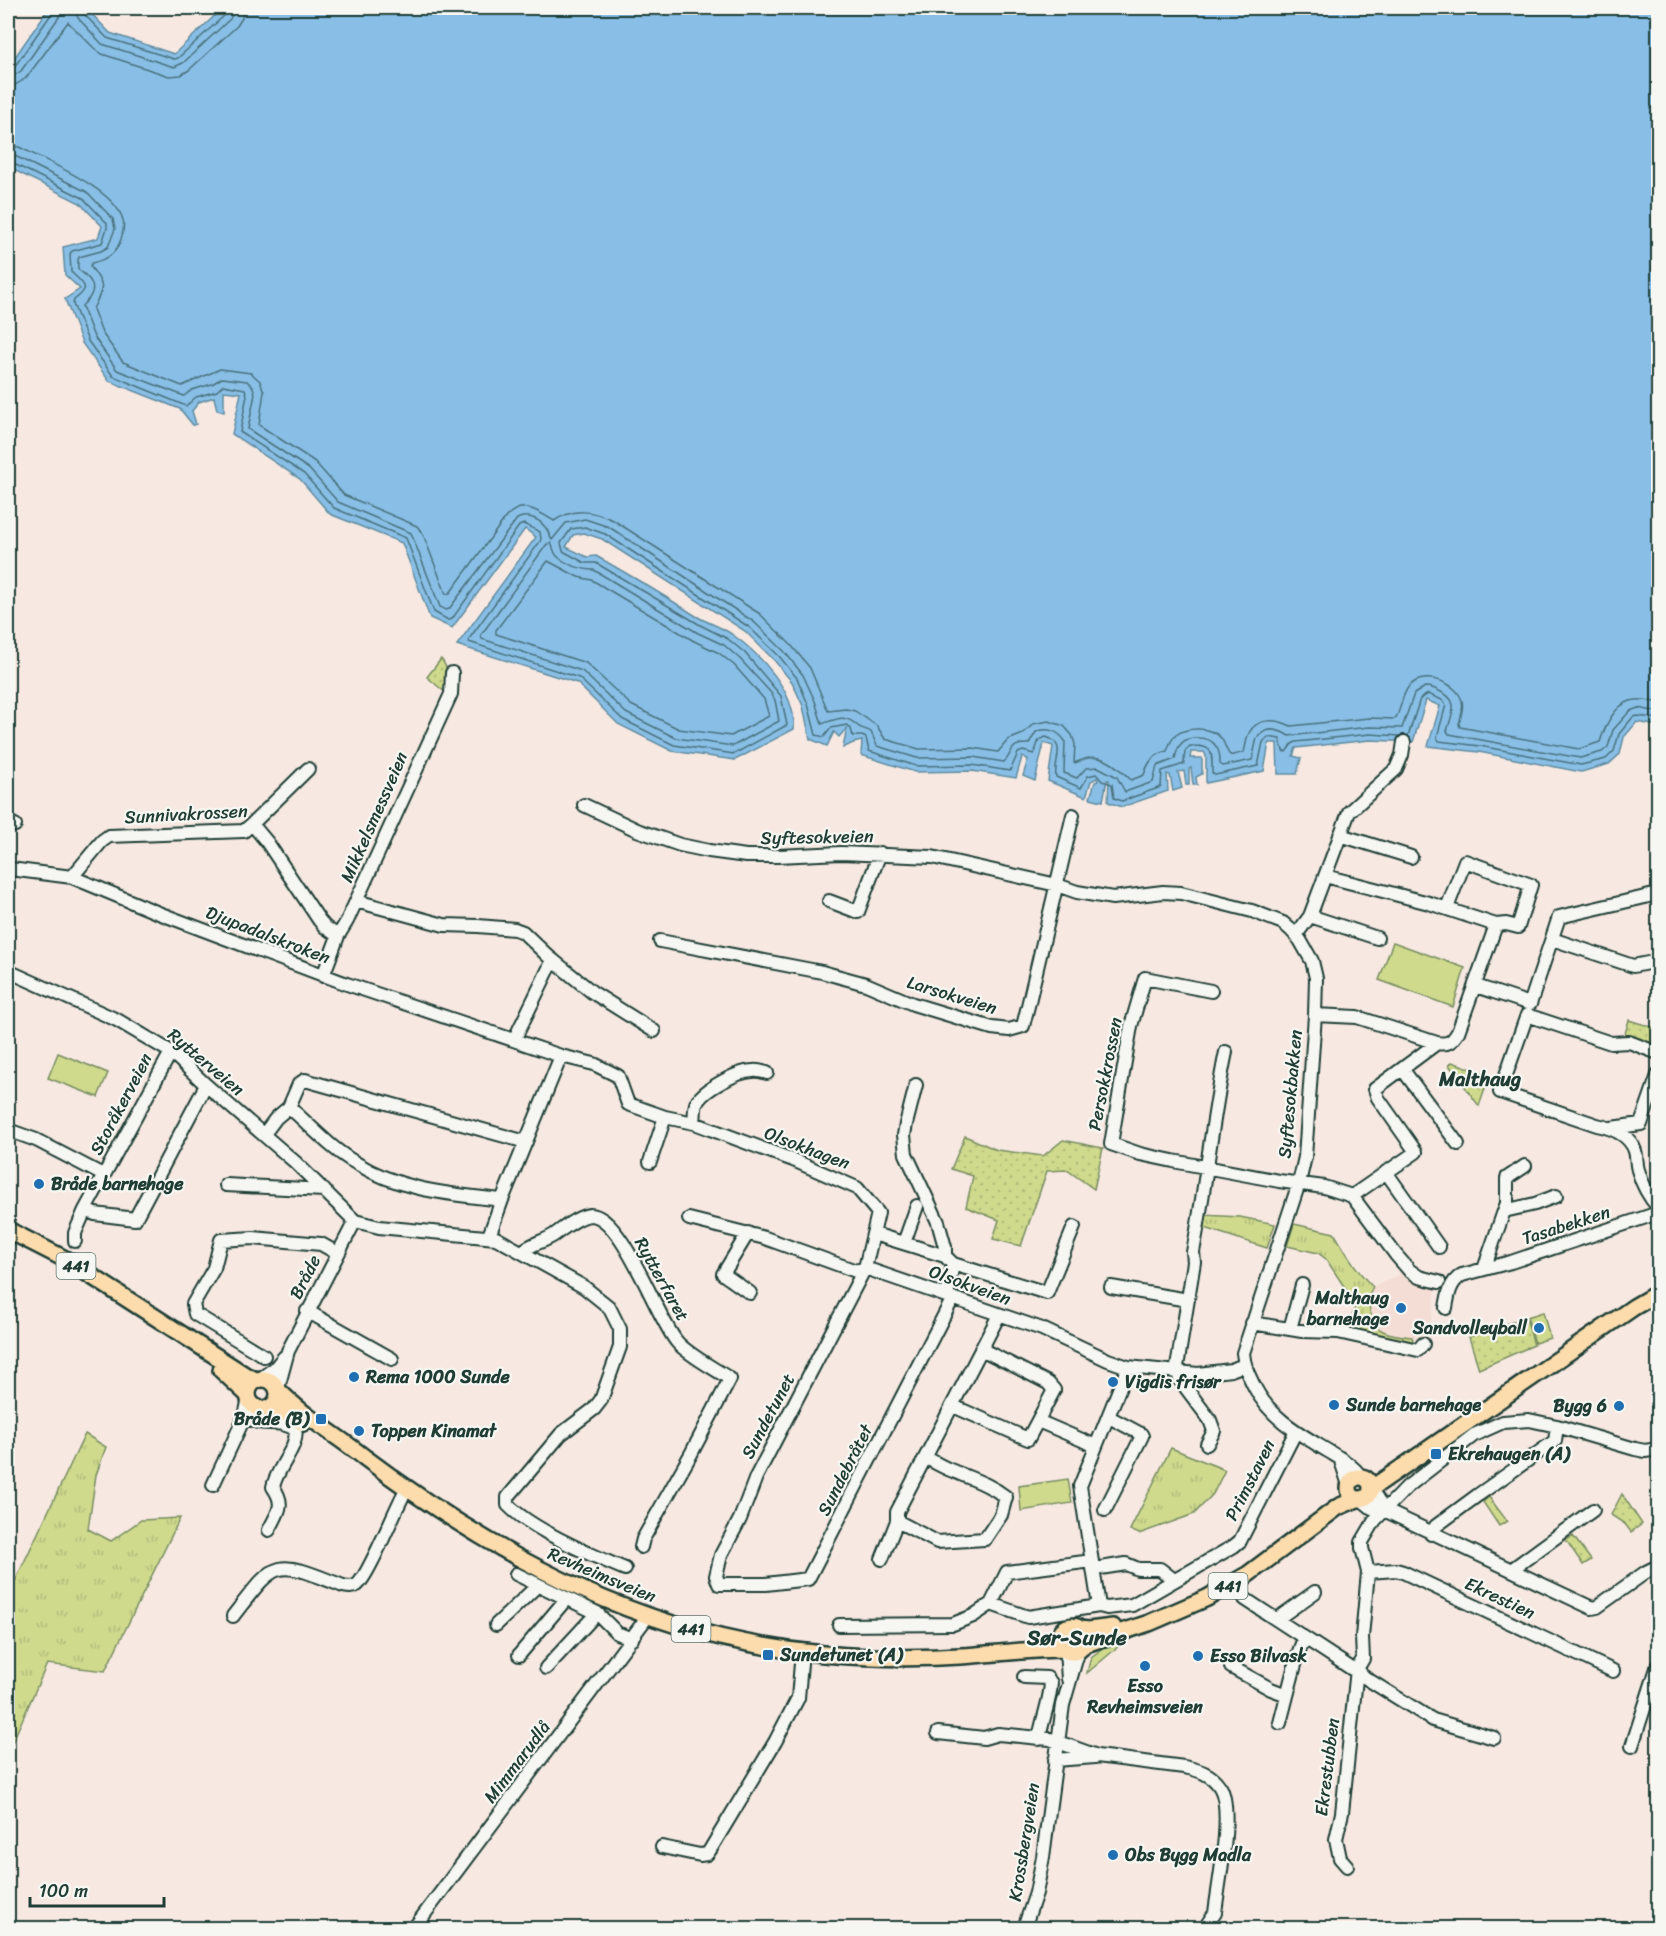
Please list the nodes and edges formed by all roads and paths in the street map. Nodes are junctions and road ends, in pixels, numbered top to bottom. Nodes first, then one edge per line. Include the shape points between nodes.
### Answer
1 (452, 673) dead end
2 (1404, 742) dead end
3 (308, 769) dead end
4 (584, 805) dead end
5 (1073, 815) dead end
6 (252, 824) junction
7 (1340, 835) junction
8 (880, 853) junction
9 (1411, 857) dead end
10 (8, 870) edge
11 (1325, 876) junction
12 (72, 877) junction
13 (1057, 885) junction
14 (1659, 894) edge
15 (356, 901) junction
16 (829, 901) dead end
17 (1447, 908) junction
18 (1311, 916) junction
19 (1496, 925) junction
20 (1296, 935) junction
21 (338, 936) junction
22 (1377, 938) dead end
23 (1552, 939) junction
24 (660, 941) dead end
25 (553, 960) junction
26 (1659, 961) edge
27 (8, 972) edge
28 (323, 975) junction
29 (1476, 986) junction
30 (1211, 991) dead end
31 (1315, 1015) junction
32 (654, 1031) dead end
33 (514, 1040) junction
34 (1437, 1043) junction
35 (171, 1052) junction
36 (1226, 1052) dead end
37 (1659, 1053) edge
38 (561, 1056) junction
39 (1403, 1070) junction
40 (767, 1073) dead end
41 (1659, 1076) edge
42 (206, 1085) junction
43 (916, 1085) dead end
44 (289, 1107) junction
45 (639, 1109) joint
46 (665, 1117) junction
47 (694, 1123) junction
48 (1611, 1128) junction
49 (8, 1130) edge
50 (264, 1134) junction
51 (526, 1142) junction
52 (1458, 1144) dead end
53 (650, 1162) dead end
54 (1525, 1166) dead end
55 (1208, 1168) junction
56 (1386, 1172) junction
57 (103, 1175) junction
58 (1299, 1183) junction
59 (226, 1185) dead end
60 (324, 1190) junction
61 (1352, 1196) junction
62 (1556, 1196) dead end
63 (502, 1200) junction
64 (917, 1206) dead end
65 (1659, 1208) edge
66 (85, 1210) junction
67 (1504, 1211) junction
68 (1659, 1213) edge
69 (689, 1219) dead end
70 (355, 1221) junction
71 (1074, 1227) dead end
72 (8, 1230) edge
73 (748, 1233) junction
74 (874, 1234) junction
75 (489, 1236) junction
76 (75, 1241) dead end
77 (904, 1243) junction
78 (1439, 1247) dead end
79 (522, 1252) junction
80 (338, 1253) junction
81 (949, 1260) junction
82 (865, 1268) junction
83 (1484, 1269) junction
84 (1439, 1282) dead end
85 (1302, 1285) dead end
86 (1111, 1287) dead end
87 (1659, 1293) edge
88 (750, 1294) dead end
89 (950, 1296) junction
90 (1188, 1300) junction
91 (1659, 1303) edge
92 (140, 1308) junction
93 (1446, 1308) dead end
94 (307, 1311) junction
95 (999, 1315) junction
96 (1614, 1322) junction
97 (1252, 1323) junction
98 (1290, 1329) junction
99 (1423, 1344) dead end
100 (981, 1349) junction
101 (288, 1351) junction
102 (264, 1356) dead end
103 (392, 1359) dead end
104 (1244, 1365) junction
105 (1128, 1367) junction
106 (1179, 1372) junction
107 (258, 1380) junction
108 (278, 1389) junction
109 (254, 1405) junction
110 (953, 1406) junction
111 (1109, 1417) junction
112 (1038, 1421) junction
113 (1557, 1426) junction
114 (1296, 1431) junction
115 (1207, 1444) dead end
116 (1096, 1446) junction
117 (1659, 1449) edge
118 (926, 1458) junction
119 (213, 1485) dead end
120 (403, 1486) junction
121 (1361, 1488) junction
122 (1105, 1510) dead end
123 (1384, 1510) junction
124 (1593, 1510) dead end
125 (897, 1521) junction
126 (269, 1530) dead end
127 (1431, 1534) junction
128 (641, 1547) dead end
129 (882, 1560) dead end
130 (1093, 1565) junction
131 (1659, 1566) edge
132 (625, 1569) dead end
133 (1510, 1570) junction
134 (1368, 1572) junction
135 (516, 1574) dead end
136 (1174, 1580) junction
137 (719, 1584) joint
138 (538, 1585) junction
139 (1315, 1592) dead end
140 (567, 1598) junction
141 (1245, 1599) dead end
142 (991, 1604) junction
143 (1099, 1606) junction
144 (597, 1613) junction
145 (233, 1616) dead end
146 (648, 1616) junction
147 (1277, 1618) junction
148 (496, 1624) dead end
149 (839, 1625) dead end
150 (1079, 1629) junction
151 (1060, 1633) junction
152 (1304, 1638) junction
153 (632, 1639) junction
154 (1073, 1648) junction
155 (1017, 1650) junction
156 (802, 1652) junction
157 (519, 1655) dead end
158 (1659, 1665) edge
159 (1231, 1667) dead end
160 (546, 1668) dead end
161 (1357, 1669) junction
162 (1613, 1671) dead end
163 (1024, 1677) dead end
164 (1287, 1695) junction
165 (1280, 1723) dead end
166 (938, 1733) dead end
167 (1039, 1738) junction
168 (1494, 1738) dead end
169 (1057, 1741) junction
170 (1632, 1746) dead end
171 (1097, 1756) junction
172 (1055, 1760) junction
173 (662, 1846) dead end
174 (1347, 1866) dead end
175 (1208, 1923) dead end
176 (414, 1929) edge
177 (1024, 1929) edge

1 - 15 street, Mikkelsmessveien via 451,694
2 - 7 street via 1396,769 1350,812
3 - 6 street
4 - 8 street, Syftesokveien via 638,830 709,851 746,856
5 - 13 street, Larsokveien
6 - 12 street, Sunnivakrossen via 244,831 109,836
6 - 21 street, Sunnivakrossen via 319,920
7 - 9 street
7 - 11 street
8 - 13 street, Syftesokveien via 932,857
8 - 16 street via 858,912
10 - 12 street, Djupadalskroken
11 - 17 street
11 - 18 street
12 - 28 street, Djupadalskroken
13 - 20 street, Syftesokbakken via 1113,898 1181,893 1267,916
13 - 24 street, Larsokveien via 1023,1026 1009,1030 972,1023 822,972
14 - 23 street via 1559,917
15 - 21 street, Mikkelsmessveien
15 - 25 street via 444,925 515,929
17 - 19 street
17 - 19 street via 1465,861 1531,885 1518,927
18 - 20 street
18 - 22 street
19 - 29 street
20 - 31 street, Syftesokbakken via 1315,969
21 - 28 street, Mikkelsmessveien
23 - 26 street via 1633,966
23 - 29 street via 1530,1004
25 - 32 street via 592,992
25 - 33 street
27 - 35 street, Rytterveien via 117,1020
28 - 33 street, Djupadalskroken
29 - 34 street via 1454,1040
30 - 55 street, Persokkrossen via 1145,978 1131,1026 1111,1144
31 - 34 street via 1356,1017
31 - 58 street, Syftesokbakken via 1307,1140
33 - 38 street, Djupadalskroken
34 - 39 street
35 - 42 street, Rytterveien
35 - 57 street, Storåkerveien
36 - 55 street
37 - 48 street via 1629,1042 1611,1043 1527,1015 1500,1092
38 - 45 street, Djupadalskroken via 594,1064 618,1076 628,1104
38 - 51 street
39 - 52 street
39 - 56 street via 1375,1089 1416,1152
40 - 47 street via 745,1073 714,1087 696,1104
41 - 48 street via 1641,1124
42 - 50 street, Rytterveien
42 - 66 street via 135,1219
43 - 81 street via 904,1135 906,1154 938,1222
44 - 50 street
44 - 51 street via 298,1084 305,1080
44 - 63 street via 342,1153 384,1179 435,1193
45 - 46 street, Olsokhagen
46 - 47 street, Olsokhagen
46 - 53 street
47 - 74 street, Olsokhagen via 857,1188 878,1213
48 - 65 street via 1631,1144 1642,1182
49 - 57 street, Storåkerveien
50 - 60 street, Rytterveien
51 - 63 street
54 - 67 street, Tasabekken via 1507,1178
55 - 58 street, Persokkrossen
55 - 90 street
56 - 61 street
56 - 78 street
57 - 66 street, Storåkerveien
58 - 61 street, Persokkrossen
58 - 97 street, Syftesokbakken
59 - 60 street
60 - 70 street, Rytterveien
61 - 84 street via 1409,1270
62 - 67 street, Tasabekken
63 - 75 street
64 - 77 street
66 - 76 street, Storåkerveien
67 - 83 street, Tasabekken
68 - 83 street, Tasabekken
69 - 73 street, Olsokveien
70 - 75 street
70 - 80 street, Bråde
71 - 81 street via 1047,1293
72 - 92 main road, Revheimsveien / 441 via 66,1259
73 - 82 street, Olsokveien via 856,1270
73 - 88 street via 723,1274
74 - 77 street
74 - 82 street, Olsokhagen
75 - 79 street
77 - 81 street
79 - 128 street, Rytterfaret via 588,1215 604,1220 620,1239 677,1342 730,1379
79 - 132 street via 584,1287 609,1307 620,1329 620,1347 601,1400 561,1434 508,1497 508,1505 526,1520 610,1567
80 - 94 street, Bråde
80 - 102 street via 321,1244 253,1238 221,1240 214,1268 194,1299 193,1311
81 - 89 street
82 - 89 street, Olsokveien
82 - 137 street, Sundetunet via 756,1477 721,1555 716,1572
83 - 93 street, Tasabekken via 1456,1278
85 - 98 street
86 - 90 street
87 - 96 main road, Revheimsveien / 441
89 - 95 street, Olsokveien
89 - 137 street, Sundebråtet via 808,1579
90 - 106 street
91 - 96 main road, Revheimsveien / 441
92 - 107 main road, Revheimsveien / 441
92 - 109 main road, Revheimsveien / 441 via 231,1377
94 - 101 street, Bråde
94 - 103 street
95 - 100 street
95 - 105 street, Olsokveien via 1057,1335
96 - 121 main road, Revheimsveien / 441
97 - 98 street
97 - 104 street, Syftesokbakken via 1243,1353
98 - 99 street via 1338,1332 1418,1350
100 - 110 street
100 - 112 street via 1053,1387
101 - 107 street, Bråde via 274,1370
101 - 108 street, Bråde
104 - 106 street, Olsokveien via 1198,1374
104 - 114 street via 1269,1410
105 - 106 street, Olsokveien
105 - 111 street
106 - 115 street via 1180,1380 1213,1417 1214,1431
107 - 108 main road, 441 via 269,1379
107 - 109 main road via 250,1387
108 - 109 main road via 278,1398
108 - 120 main road, Revheimsveien / 441 via 302,1414
109 - 119 street
109 - 120 main road, Revheimsveien / 441 via 292,1416
109 - 126 street via 255,1423 279,1422 295,1429 296,1439 275,1476 273,1487 281,1507
110 - 112 street via 1028,1439
110 - 118 street
111 - 116 street
111 - 122 street via 1142,1436
112 - 116 street
113 - 117 street, Ekrestubben via 1635,1449
113 - 123 street, Ekrestubben via 1521,1419 1489,1426 1407,1487
113 - 127 street via 1555,1441 1436,1526
114 - 121 street via 1351,1464
114 - 136 street, Primstaven via 1240,1541
116 - 130 street via 1080,1483
118 - 125 street via 897,1512
118 - 125 street via 997,1490 1006,1497 1000,1515 986,1539 961,1541 937,1542
120 - 145 street via 369,1567 357,1585 343,1586 299,1569 280,1568 265,1577
120 - 146 main road, Revheimsveien / 441 via 488,1542 541,1571
121 - 123 street
121 - 150 main road, Revheimsveien / 441 via 1205,1592 1138,1620 1100,1629
121 - 154 main road, Revheimsveien / 441 via 1255,1569 1207,1598 1149,1623
123 - 127 street, Ekrestien
123 - 134 street, Ekrestubben via 1362,1542
124 - 133 street
125 - 129 street
127 - 133 street, Ekrestien
130 - 136 street via 1160,1569
130 - 142 street via 1007,1572
130 - 143 street
131 - 133 street, Ekrestien via 1592,1608
134 - 161 street, Ekrestubben via 1363,1659
134 - 162 street, Ekrestien via 1402,1572
135 - 138 street, Revheimsveien
136 - 143 street, Primstaven via 1132,1605
138 - 140 street, Revheimsveien
138 - 148 street
139 - 147 street
140 - 144 street, Revheimsveien
140 - 157 street
141 - 147 street
142 - 143 street, Primstaven via 1028,1617
142 - 149 street via 953,1624
144 - 153 street, Revheimsveien via 617,1633
144 - 160 street
146 - 153 street, Mimmarudlå
146 - 156 main road, Revheimsveien / 441 via 715,1635
147 - 152 street
150 - 151 main road, 441 via 1067,1627
150 - 154 main road via 1084,1636
151 - 154 main road via 1059,1641
151 - 155 main road, Revheimsveien / 441
152 - 161 street
152 - 164 street
153 - 176 street, Mimmarudlå
154 - 155 main road, Revheimsveien / 441
154 - 169 street, Krossbergveien
155 - 156 main road, Revheimsveien / 441 via 915,1658
156 - 173 street via 796,1703 710,1850 700,1855
158 - 170 street
159 - 164 street
161 - 168 street via 1432,1720
161 - 174 street, Ekrestubben via 1336,1839 1340,1858
163 - 167 street via 1047,1678 1051,1683
164 - 165 street
166 - 167 street, Krossbergveien
167 - 169 street, Krossbergveien
169 - 171 street, Krossbergveien
169 - 172 street, Krossbergveien
171 - 172 street, Krossbergveien
171 - 175 street, Krossbergveien via 1196,1769 1219,1785 1226,1817 1215,1913
172 - 177 street, Krossbergveien via 1043,1857

